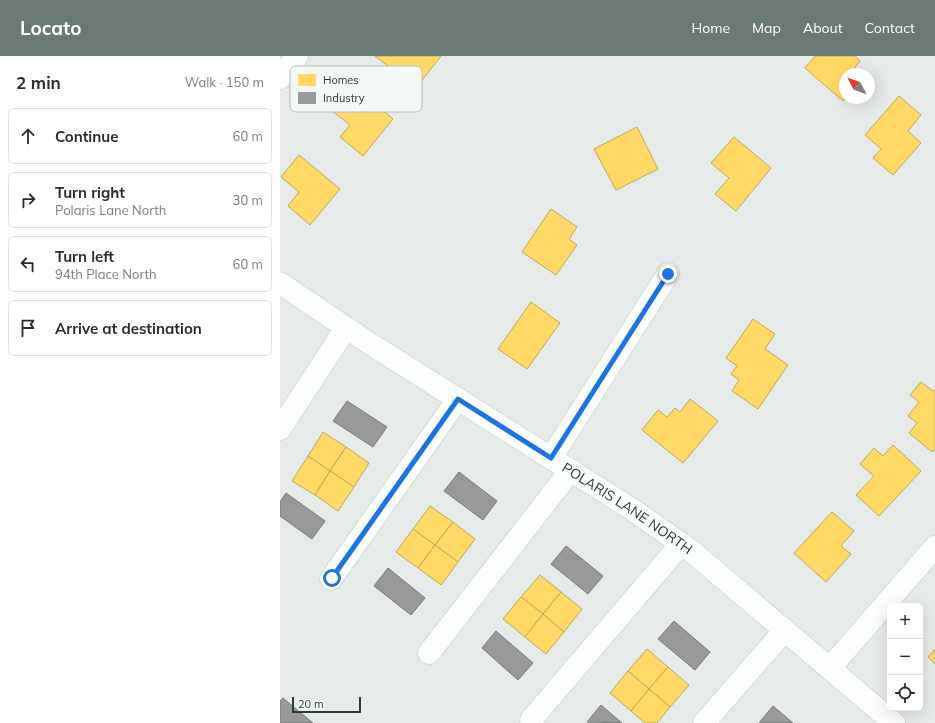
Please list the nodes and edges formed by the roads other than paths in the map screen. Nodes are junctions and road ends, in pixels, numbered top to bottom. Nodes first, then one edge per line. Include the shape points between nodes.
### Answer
1 (297, 56) edge
2 (280, 78) edge
3 (668, 274) dead end
4 (280, 283) edge
5 (346, 328) junction
6 (458, 399) junction
7 (280, 429) edge
8 (551, 458) junction
9 (570, 470) junction
10 (681, 544) junction
11 (935, 547) edge
12 (332, 578) dead end
13 (785, 630) junction
14 (429, 653) dead end
15 (830, 668) junction
16 (531, 720) dead end
17 (885, 720) edge
18 (704, 723) edge

1 - 2 street
3 - 8 street
4 - 5 street, POLARIS LANE NORTH
5 - 6 street, POLARIS LANE NORTH
5 - 7 street
6 - 8 street, POLARIS LANE NORTH
6 - 12 street
8 - 9 street, POLARIS LANE NORTH
9 - 10 street, POLARIS LANE NORTH
9 - 14 street
10 - 13 street, POLARIS LANE NORTH
10 - 16 street
11 - 15 street
13 - 15 street, POLARIS LANE NORTH
13 - 18 street
15 - 17 street, POLARIS LANE NORTH

